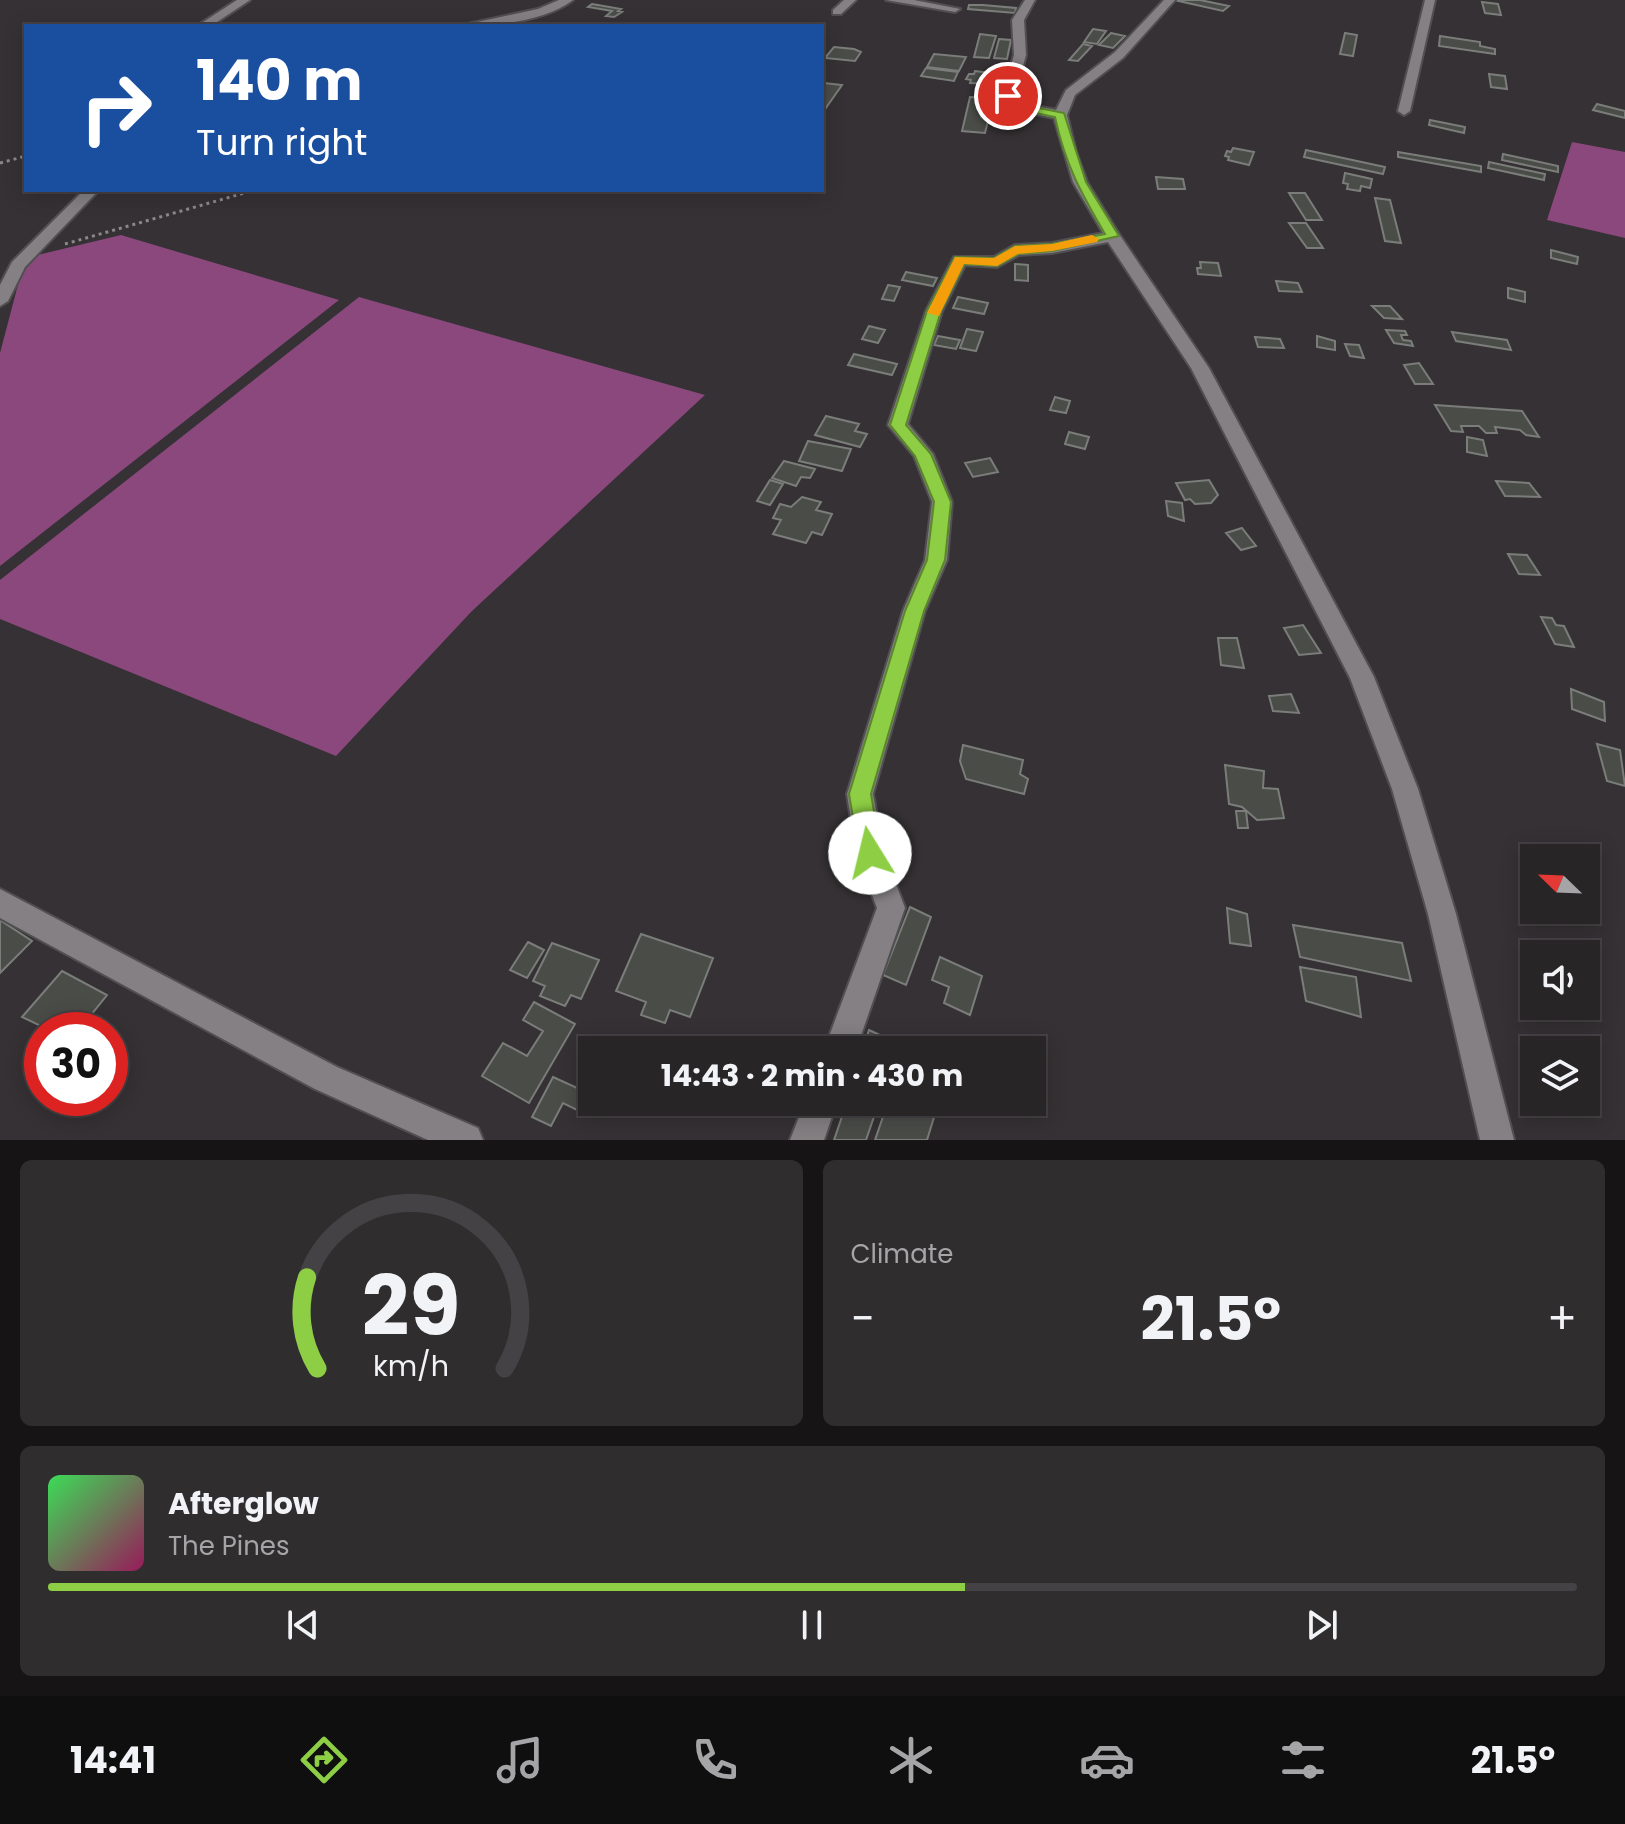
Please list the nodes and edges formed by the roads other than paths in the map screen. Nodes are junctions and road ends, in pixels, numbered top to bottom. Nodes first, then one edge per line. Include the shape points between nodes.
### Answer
1 (245, 0) edge
2 (568, 0) edge
3 (851, 0) edge
4 (891, 0) edge
5 (1030, 0) edge
6 (1170, 0) edge
7 (1430, 0) edge
8 (955, 9) dead end
9 (837, 12) dead end
10 (206, 24) edge
11 (475, 24) edge
12 (1404, 111) dead end
13 (1060, 115) junction
14 (90, 192) edge
15 (1113, 236) junction
16 (0, 301) edge
17 (0, 903) edge
18 (845, 1036) edge
19 (816, 1116) edge
20 (466, 1140) edge
21 (807, 1140) edge
22 (1497, 1140) edge

1 - 10 street
2 - 11 street via 541,12
3 - 9 street
4 - 8 street
5 - 13 street via 1018,20 1020,55 1008,96 1021,107
6 - 13 street via 1119,55 1070,93
7 - 12 street
13 - 15 street via 1080,182
14 - 16 street via 18,265
15 - 18 street via 1015,250 997,262 960,260 930,324 898,425 923,454 942,502 936,560 914,611 860,794 870,853 891,908
15 - 22 street via 1200,368 1362,677 1405,789 1442,914
17 - 20 street via 326,1078
19 - 21 street

